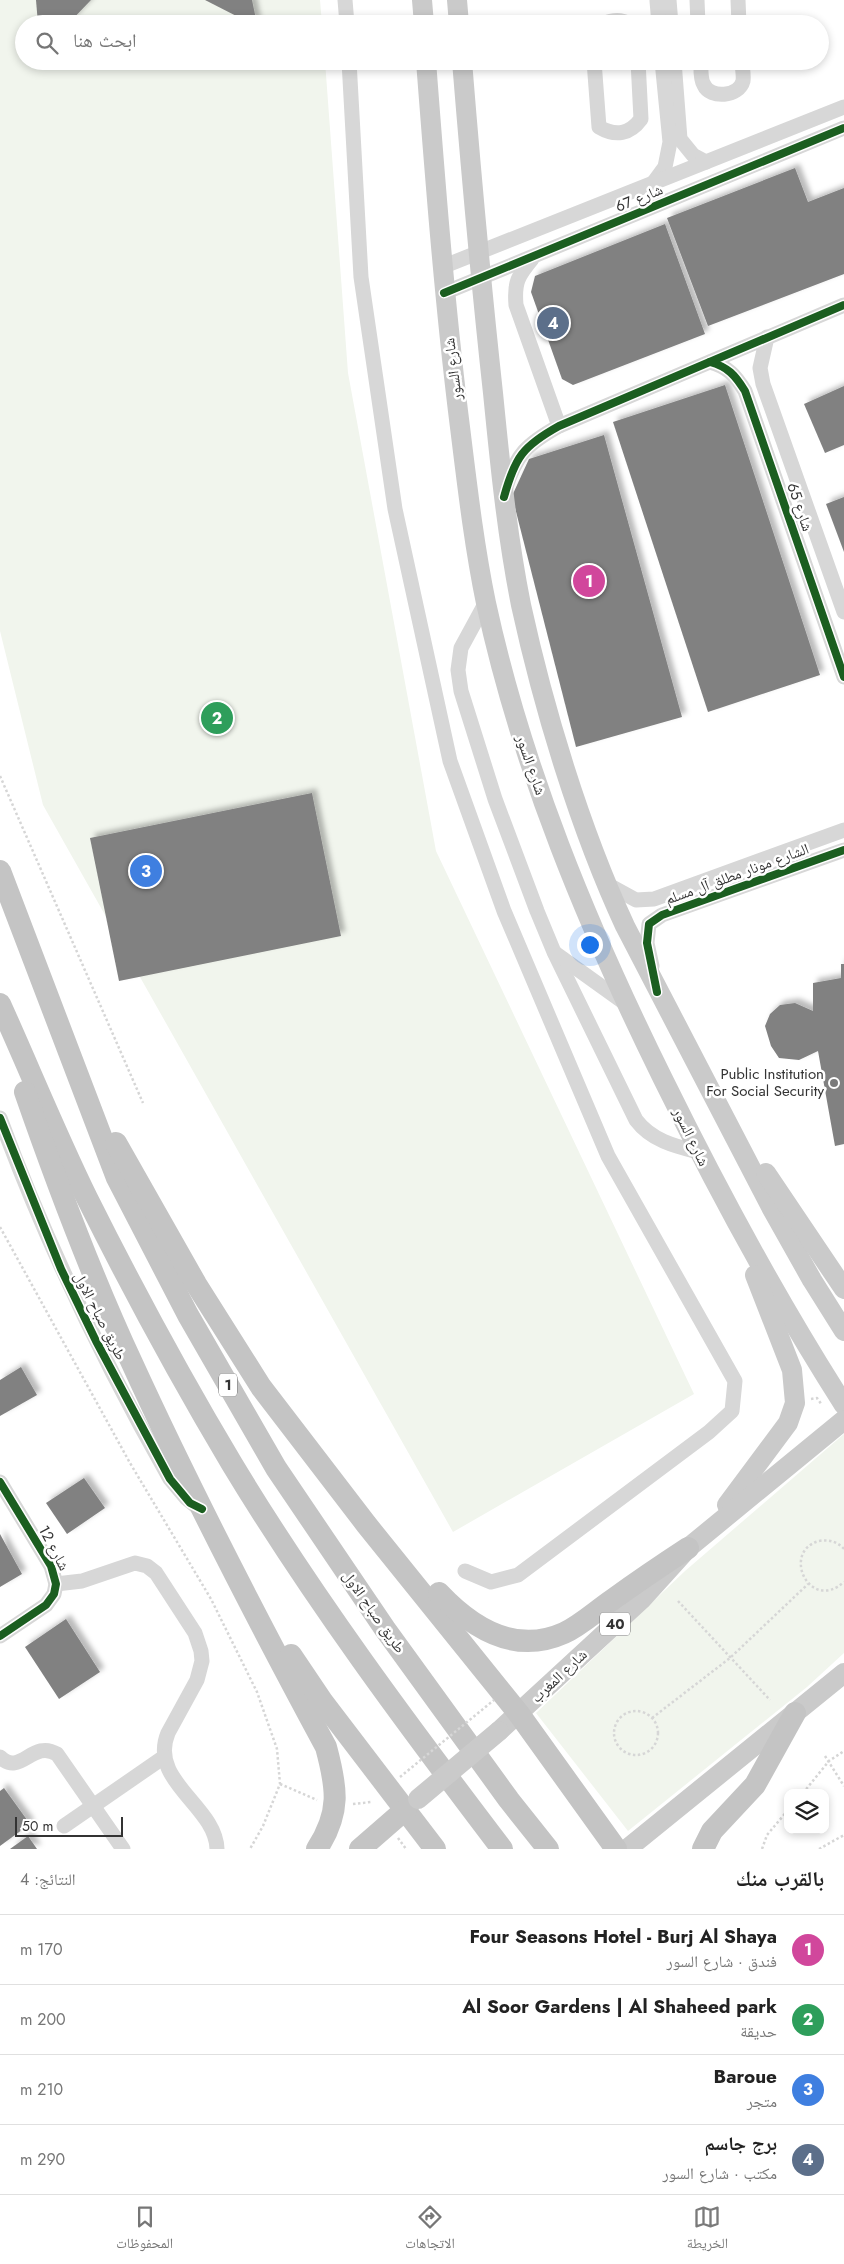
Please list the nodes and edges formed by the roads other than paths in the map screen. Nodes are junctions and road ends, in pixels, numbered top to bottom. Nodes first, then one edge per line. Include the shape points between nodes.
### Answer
1 (345, 0) edge
2 (422, 0) edge
3 (457, 0) edge
4 (656, 0) edge
5 (667, 0) edge
6 (697, 0) edge
7 (738, 0) edge
8 (346, 15) edge
9 (423, 15) edge
10 (458, 15) edge
11 (658, 15) edge
12 (670, 15) edge
13 (698, 15) edge
14 (739, 15) edge
15 (350, 70) edge
16 (427, 70) edge
17 (463, 70) edge
18 (595, 70) edge
19 (638, 70) edge
20 (663, 70) edge
21 (675, 70) edge
22 (701, 70) edge
23 (742, 70) edge
24 (844, 107) edge
25 (844, 128) edge
26 (706, 162) junction
27 (654, 182) junction
28 (478, 252) junction
29 (535, 256) junction
30 (442, 267) junction
31 (480, 278) junction
32 (444, 293) junction
33 (844, 305) edge
34 (767, 337) junction
35 (710, 362) junction
36 (560, 426) junction
37 (504, 497) junction
38 (486, 602) junction
39 (844, 612) edge
40 (844, 678) edge
41 (844, 830) edge
42 (844, 850) edge
43 (0, 871) edge
44 (605, 883) junction
45 (554, 952) junction
46 (657, 992) junction
47 (0, 1004) edge
48 (626, 1004) junction
49 (0, 1022) edge
50 (66, 1047) junction
51 (709, 1087) junction
52 (0, 1118) edge
53 (698, 1152) junction
54 (729, 1211) junction
55 (844, 1289) edge
56 (844, 1331) edge
57 (844, 1405) edge
58 (841, 1423) edge
59 (0, 1482) edge
60 (202, 1509) junction
61 (366, 1524) junction
62 (708, 1530) junction
63 (688, 1548) junction
64 (224, 1555) junction
65 (465, 1571) dead end
66 (56, 1584) junction
67 (0, 1636) edge
68 (844, 1673) edge
69 (844, 1680) edge
70 (803, 1707) junction
71 (519, 1714) junction
72 (0, 1757) edge
73 (164, 1757) junction
74 (412, 1804) junction
75 (94, 1805) junction
76 (64, 1826) dead end
77 (123, 1849) edge
78 (217, 1849) edge
79 (317, 1849) edge
80 (360, 1849) edge
81 (435, 1849) edge
82 (502, 1849) edge
83 (548, 1849) edge
84 (616, 1849) edge
85 (628, 1849) edge
86 (703, 1849) edge

1 - 8 street
2 - 9 main road
3 - 10 main road
4 - 5 street
4 - 11 street
5 - 12 street
6 - 13 street
7 - 14 street
15 - 65 street via 361,277 395,509 450,761 504,911 608,1156 736,1381 732,1411 709,1432 518,1575 491,1582
16 - 30 main road, شارع السور
17 - 28 main road
18 - 19 street via 599,128 615,134 628,131 641,119
20 - 27 street via 670,142 665,167
21 - 26 street via 680,139 692,155
22 - 23 street via 703,84 715,94 738,90 743,82
24 - 26 street, شارع 67
25 - 29 street, شارع 67
26 - 27 street, شارع 67
27 - 28 street, شارع 67
28 - 30 street, شارع 67
28 - 31 main road
29 - 31 street, شارع 67
29 - 36 street via 521,272 514,287 516,305
30 - 32 main road, شارع السور
31 - 32 street, شارع 67
31 - 37 main road
32 - 38 main road, شارع السور via 468,490
33 - 34 street
34 - 35 street
34 - 39 street, شارع 65 via 760,368 763,384
35 - 36 street
35 - 40 street, شارع 65 via 723,365 734,374 745,391
36 - 37 street via 522,452 512,468
37 - 44 main road via 522,605 537,665 560,749
38 - 45 street via 460,648 461,692 495,799
38 - 48 main road, شارع السور via 520,738 562,855
41 - 44 street, الشارع مونار مطلق آل مسلم via 654,899 636,900
42 - 46 street, الشارع مونار مطلق آل مسلم via 662,915 649,924 646,943
43 - 50 highway, طريق صباح الاول / 1
44 - 46 main road
45 - 48 street
45 - 53 street via 636,1120 644,1131 672,1146
46 - 51 main road
47 - 82 highway, 1 via 86,1197 232,1463 321,1603
48 - 53 main road, شارع السور
49 - 60 highway via 64,1202 131,1362
50 - 61 highway via 201,1292 261,1387
50 - 83 highway, طريق صباح الاول / 1 via 117,1178 188,1315 276,1468 385,1629
51 - 55 main road
51 - 56 main road via 780,1223
52 - 60 street, طريق صباح الاول via 60,1269 96,1341 170,1478 190,1503
53 - 54 main road, شارع السور
54 - 57 main road, شارع السور
54 - 62 main road via 787,1356 795,1388 795,1403 783,1431
58 - 62 main road, شارع المغرب / 40
59 - 66 street, شارع 12 via 51,1566
60 - 64 highway
61 - 63 highway via 395,1547 464,1618 492,1635 524,1641 548,1638 572,1628
61 - 71 highway
62 - 63 main road, شارع المغرب / 40
63 - 71 main road, شارع المغرب / 40 via 641,1600
64 - 74 highway via 322,1701
64 - 79 highway via 326,1747 335,1781 336,1805 328,1831
66 - 67 street, شارع 12 via 46,1605
66 - 73 street via 82,1581 129,1564 141,1564 156,1573 195,1633 201,1651 200,1670 168,1733
68 - 70 main road
69 - 70 main road
70 - 85 main road
70 - 86 highway via 755,1785 712,1831
71 - 74 main road, شارع المغرب / 40, bridge
71 - 84 highway
72 - 75 street via 16,1763 38,1750 52,1751
73 - 75 street
73 - 78 street via 174,1778 215,1834
74 - 80 highway, شارع المغرب / 40
74 - 81 highway
75 - 76 street
75 - 77 street

